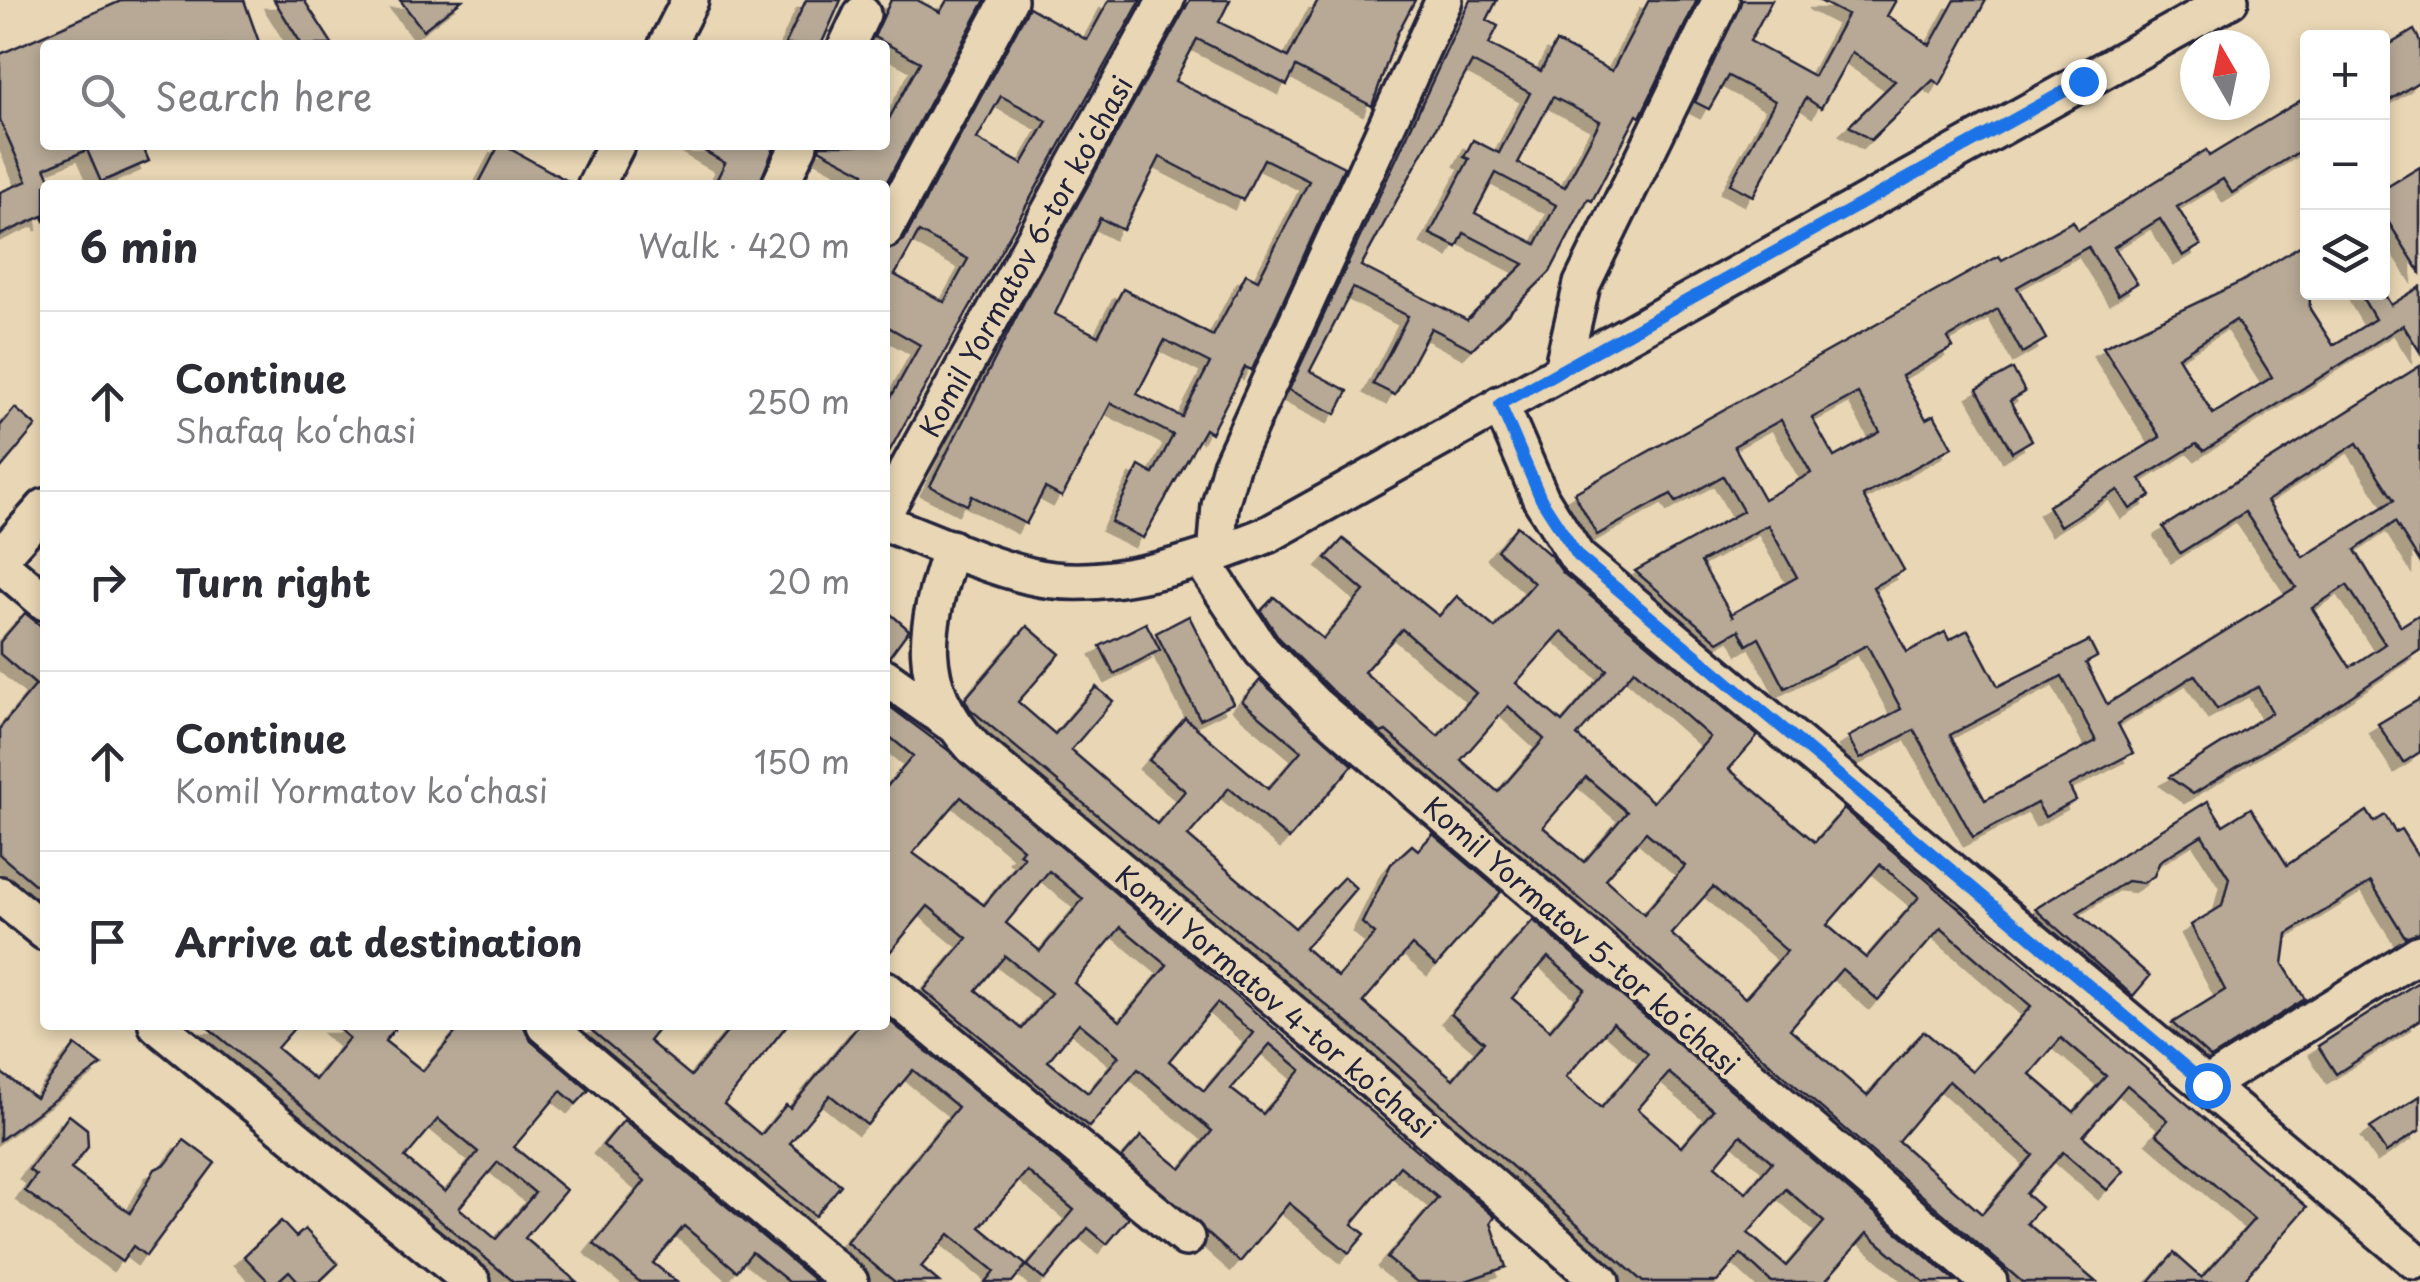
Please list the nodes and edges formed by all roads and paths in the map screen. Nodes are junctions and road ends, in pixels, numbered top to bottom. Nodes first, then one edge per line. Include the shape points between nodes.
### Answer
1 (690, 0) edge
2 (1009, 0) edge
3 (1166, 0) edge
4 (1444, 0) edge
5 (1721, 0) edge
6 (2230, 0) edge
7 (670, 40) edge
8 (614, 150) edge
9 (797, 150) edge
10 (598, 180) edge
11 (782, 180) edge
12 (890, 221) edge
13 (1562, 370) junction
14 (1500, 404) junction
15 (890, 503) edge
16 (40, 513) edge
17 (890, 525) edge
18 (951, 548) junction
19 (1210, 559) junction
20 (0, 561) edge
21 (40, 597) edge
22 (890, 680) edge
23 (950, 722) junction
24 (0, 895) edge
25 (40, 928) edge
26 (2420, 953) edge
27 (890, 993) edge
28 (163, 1030) edge
29 (551, 1030) edge
30 (2207, 1085) junction
31 (1186, 1238) dead end
32 (2415, 1261) dead end
33 (472, 1282) edge
34 (850, 1282) edge
35 (1601, 1282) edge
36 (1989, 1282) edge

1 - 7 street
2 - 12 street
3 - 15 street, Komil Yormatov 6-tor koʻchasi
4 - 19 street via 1231,466
5 - 13 street via 1582,284
6 - 13 street
8 - 10 street
9 - 11 street
13 - 14 street
14 - 19 street via 1270,534
14 - 30 street via 1541,499 1578,556
16 - 20 street
17 - 18 street
18 - 19 street via 1032,577 1086,580
18 - 23 street, Komil Yormatov 4-tor koʻchasi via 928,651
19 - 36 street, Komil Yormatov 5-tor koʻchasi via 1262,651 1314,704
20 - 21 street
22 - 23 street, Komil Yormatov 4-tor koʻchasi
23 - 35 street, Komil Yormatov 4-tor koʻchasi
24 - 25 street
26 - 30 street
27 - 31 street
28 - 33 street
29 - 34 street
30 - 32 street

